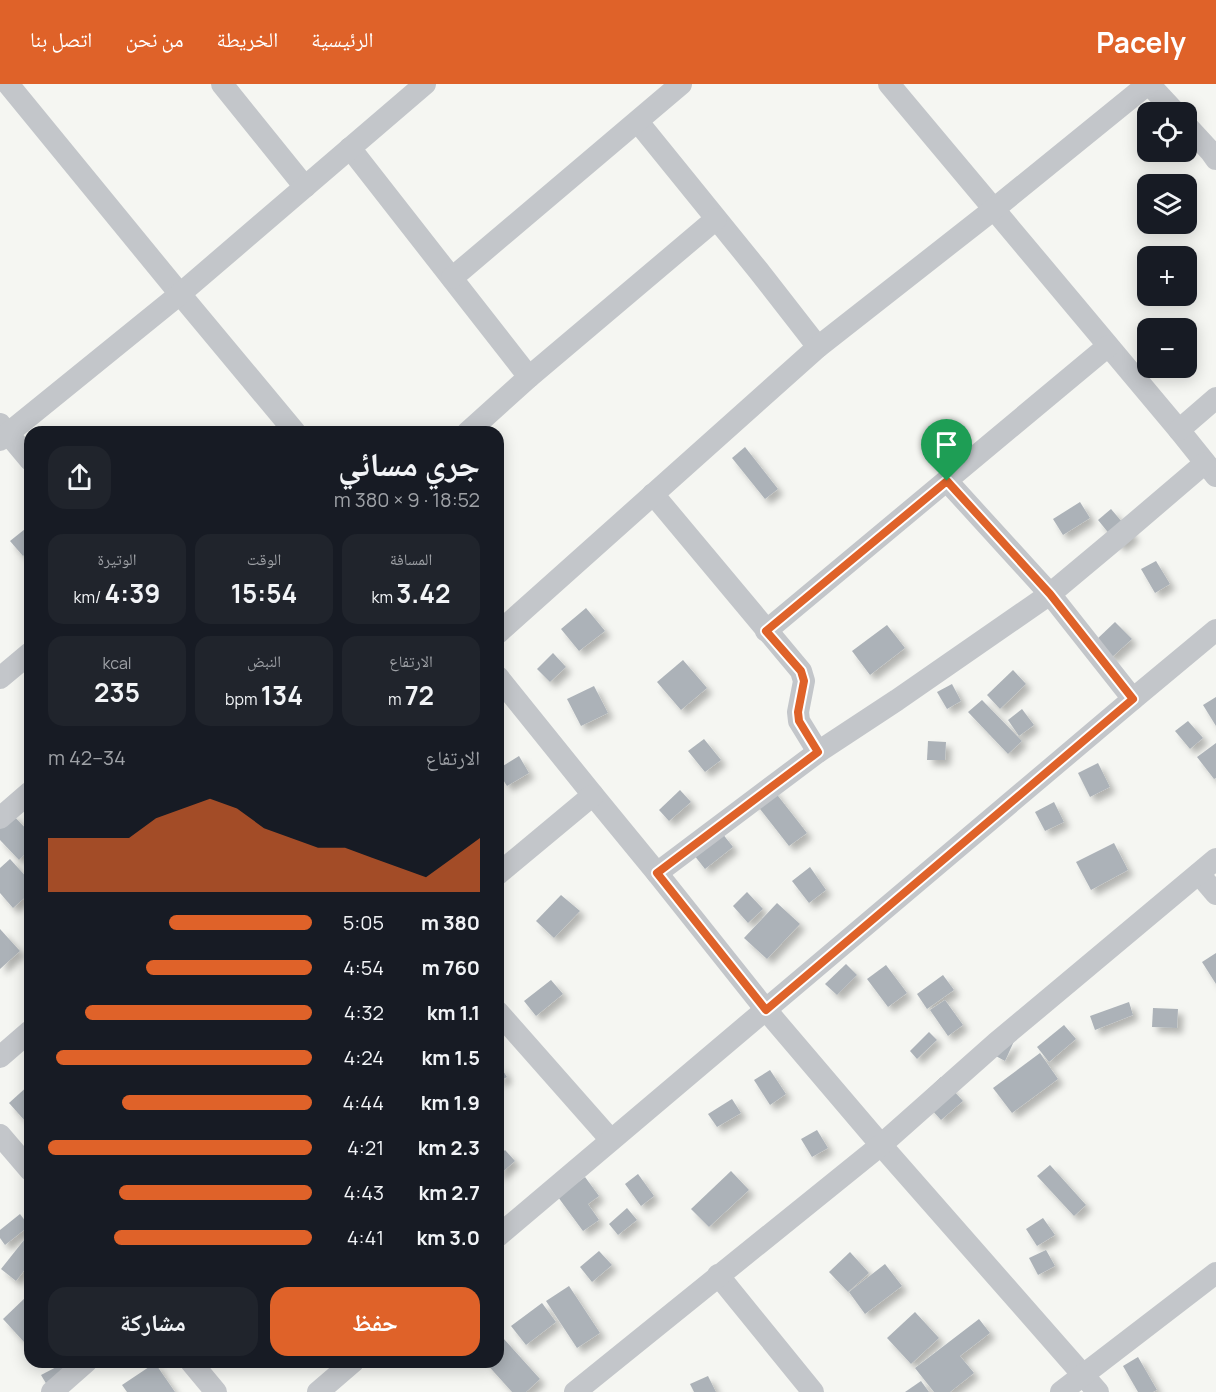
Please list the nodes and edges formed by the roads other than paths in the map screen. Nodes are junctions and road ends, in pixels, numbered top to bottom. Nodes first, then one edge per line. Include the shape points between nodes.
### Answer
1 (8, 84) edge
2 (222, 84) edge
3 (425, 84) edge
4 (681, 84) edge
5 (889, 84) edge
6 (1149, 84) edge
7 (1166, 102) edge
8 (638, 122) junction
9 (1197, 137) edge
10 (350, 148) junction
11 (1216, 159) edge
12 (305, 187) junction
13 (994, 209) junction
14 (716, 219) junction
15 (452, 278) junction
16 (180, 294) junction
17 (1108, 346) junction
18 (818, 347) junction
19 (529, 377) junction
20 (1216, 398) edge
21 (288, 426) edge
22 (475, 426) edge
23 (1179, 430) junction
24 (3, 433) edge
25 (24, 454) edge
26 (1210, 469) edge
27 (947, 481) junction
28 (653, 494) junction
29 (1050, 594) junction
30 (504, 628) edge
31 (1216, 630) edge
32 (766, 631) junction
33 (24, 658) edge
34 (0, 678) edge
35 (504, 684) edge
36 (1133, 699) junction
37 (818, 752) junction
38 (593, 795) junction
39 (24, 796) edge
40 (3, 808) edge
41 (1208, 867) edge
42 (504, 869) edge
43 (657, 873) junction
44 (1216, 894) edge
45 (766, 1010) junction
46 (504, 1019) edge
47 (24, 1036) edge
48 (0, 1057) edge
49 (0, 1134) edge
50 (611, 1140) junction
51 (881, 1145) junction
52 (24, 1163) edge
53 (504, 1231) edge
54 (1216, 1272) edge
55 (718, 1275) junction
56 (79, 1368) edge
57 (196, 1368) edge
58 (346, 1368) edge
59 (1083, 1375) junction
60 (52, 1392) edge
61 (216, 1392) edge
62 (318, 1392) edge
63 (575, 1392) edge
64 (813, 1392) edge
65 (1061, 1392) edge
66 (1098, 1392) edge

1 - 16 street
2 - 12 street
3 - 10 street
4 - 8 street
5 - 13 street
6 - 7 street
6 - 13 street
8 - 14 street
8 - 15 street
9 - 11 street
10 - 12 street
10 - 15 street
12 - 16 street
13 - 17 street
13 - 18 street
14 - 18 street
14 - 19 street
15 - 19 street
16 - 21 street
16 - 24 street
17 - 23 street
17 - 27 street
18 - 28 street
19 - 22 street
20 - 23 street
23 - 26 street
24 - 25 street
26 - 29 street via 1123,533
27 - 29 street
27 - 32 street
28 - 30 street
28 - 32 street
29 - 36 street
29 - 37 street
31 - 36 street
32 - 37 street via 801,671 804,681 799,721
33 - 34 street
35 - 38 street
36 - 45 street
37 - 43 street
38 - 42 street
38 - 43 street
39 - 40 street
41 - 44 street
41 - 51 street via 996,1043
43 - 45 street
45 - 50 street
45 - 51 street
46 - 50 street
47 - 48 street
49 - 52 street
50 - 53 street
51 - 55 street
51 - 59 street
54 - 59 street
55 - 63 street
55 - 64 street
56 - 60 street
57 - 61 street
58 - 62 street
59 - 65 street
59 - 66 street

